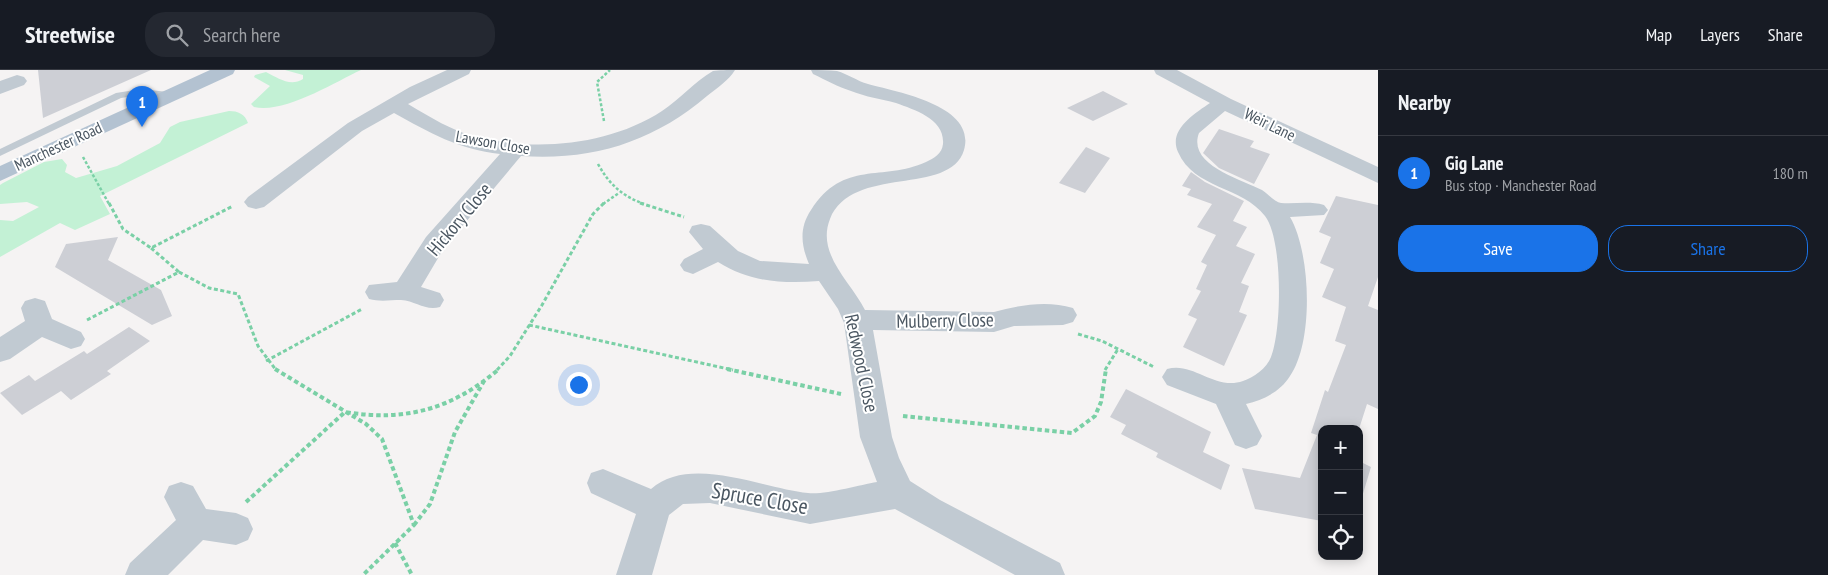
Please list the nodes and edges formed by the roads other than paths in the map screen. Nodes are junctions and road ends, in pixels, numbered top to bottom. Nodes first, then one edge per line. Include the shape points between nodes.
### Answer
1 (226, 70) edge
2 (462, 70) edge
3 (726, 70) edge
4 (820, 70) edge
5 (1163, 70) edge
6 (168, 95) junction
7 (1224, 103) junction
8 (396, 106) junction
9 (515, 149) junction
10 (0, 153) edge
11 (0, 174) edge
12 (1378, 176) edge
13 (250, 179) dead end
14 (275, 188) junction
15 (256, 202) road end
16 (1274, 210) junction
17 (1316, 210) dead end
18 (702, 232) road end
19 (720, 250) junction
20 (693, 265) dead end
21 (825, 272) junction
22 (432, 300) dead end
23 (1071, 317) road end
24 (856, 320) junction
25 (51, 326) road end
26 (0, 350) edge
27 (1177, 377) road end
28 (1227, 396) junction
29 (1246, 436) dead end
30 (602, 483) dead end
31 (899, 493) junction
32 (655, 507) junction
33 (208, 519) road end
34 (143, 575) edge
35 (634, 575) edge
36 (1047, 575) edge

1 - 6 main road, Manchester Road
2 - 8 street via 417,91
3 - 9 street, Lawson Close via 651,127 602,143 566,150
4 - 21 street, Redwood Close via 859,87 930,110 946,122 954,137 950,155 935,168 875,177 853,184 833,196 820,213 815,229 814,246
5 - 7 street, Weir Lane
6 - 10 lane via 141,92 119,96
6 - 11 main road, Manchester Road
7 - 12 street, Weir Lane
7 - 16 street via 1189,132 1185,138 1188,150 1211,174
8 - 9 street, Lawson Close via 450,135
8 - 14 street via 355,127
9 - 22 street, Hickory Close via 502,168 392,291
13 - 14 street
14 - 15 street
16 - 17 street
16 - 28 street via 1286,239 1293,292 1292,330 1284,361 1269,382 1248,394
18 - 19 street
19 - 20 street
19 - 21 street via 760,272
21 - 24 street, Redwood Close via 845,298
23 - 24 street, Mulberry Close via 1038,314 994,322 960,323
24 - 31 street, Redwood Close via 880,449
25 - 26 street
27 - 28 street
28 - 29 street
30 - 32 street
31 - 32 street, Spruce Close via 810,509 710,488 695,488 667,496
31 - 36 street
32 - 35 street
33 - 34 street

